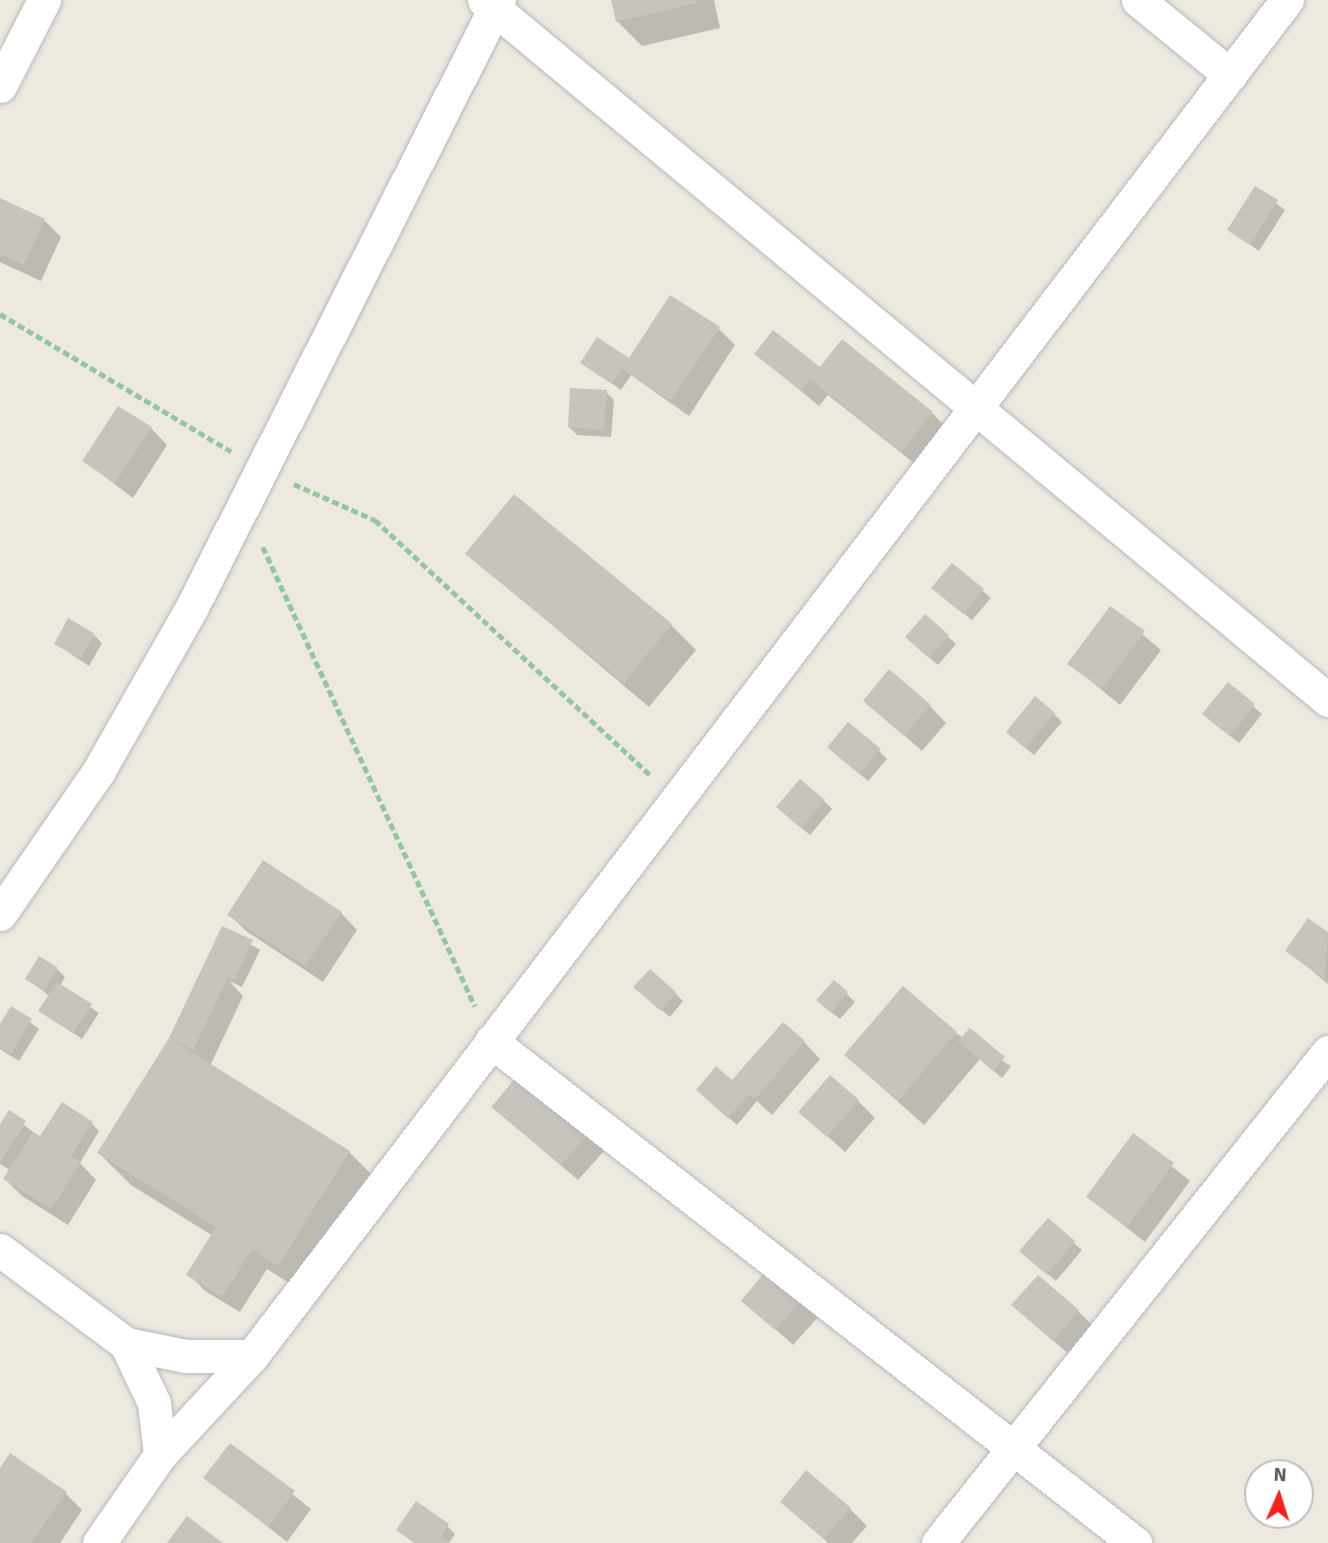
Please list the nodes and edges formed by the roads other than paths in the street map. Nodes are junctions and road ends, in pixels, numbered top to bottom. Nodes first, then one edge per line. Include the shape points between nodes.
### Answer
1 (44, 0) edge
2 (1138, 0) edge
3 (1287, 0) edge
4 (493, 2) edge
5 (1230, 75) junction
6 (0, 86) edge
7 (978, 408) junction
8 (1328, 700) edge
9 (0, 915) edge
10 (491, 1041) junction
11 (1328, 1052) edge
12 (0, 1250) edge
13 (126, 1344) junction
14 (252, 1356) junction
15 (1014, 1448) junction
16 (160, 1455) junction
17 (99, 1543) edge
18 (938, 1543) edge
19 (1135, 1543) edge

1 - 6 street
2 - 5 street
3 - 5 street
4 - 7 street
4 - 9 street via 192,607 98,772
5 - 7 street
7 - 8 street
7 - 10 street
10 - 14 street
10 - 15 street
11 - 15 street
12 - 13 street
13 - 14 street via 186,1356
13 - 16 street via 154,1404
14 - 16 street
15 - 18 street
15 - 19 street
16 - 17 street

